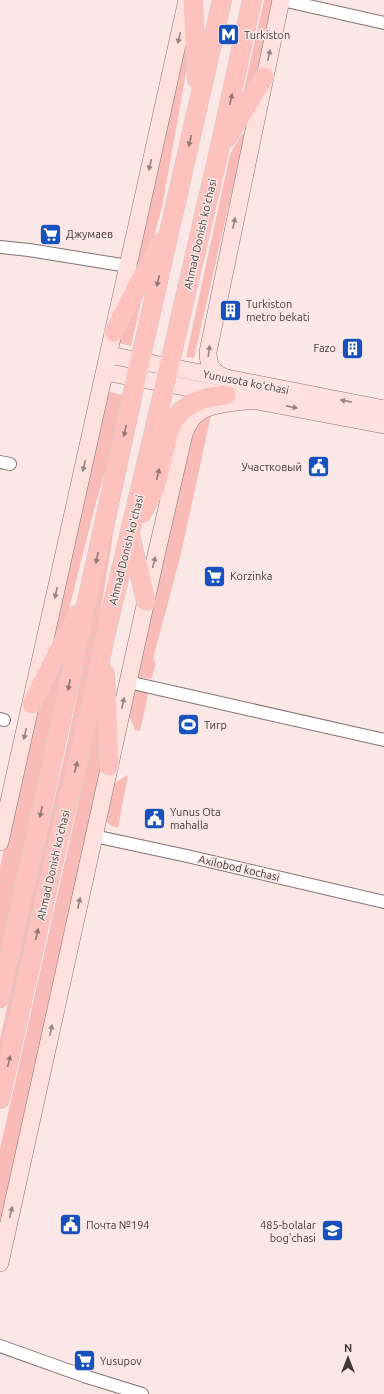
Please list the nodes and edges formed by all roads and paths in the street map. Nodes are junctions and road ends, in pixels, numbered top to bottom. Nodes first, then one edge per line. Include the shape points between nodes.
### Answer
1 (187, 0) edge
2 (193, 0) edge
3 (222, 0) edge
4 (252, 0) edge
5 (281, 0) edge
6 (384, 23) edge
7 (264, 77) junction
8 (198, 103) junction
9 (219, 151) junction
10 (172, 219) junction
11 (0, 247) edge
12 (128, 266) junction
13 (114, 332) junction
14 (109, 355) junction
15 (138, 370) junction
16 (105, 372) junction
17 (168, 375) junction
18 (227, 387) junction
19 (254, 400) junction
20 (384, 409) edge
21 (384, 425) edge
22 (130, 534) junction
23 (90, 591) junction
24 (146, 601) junction
25 (104, 642) junction
26 (128, 682) junction
27 (32, 704) junction
28 (384, 740) edge
29 (109, 766) junction
30 (4, 810) edge
31 (94, 836) junction
32 (0, 842) edge
33 (384, 902) edge
34 (0, 998) edge
35 (0, 1099) edge
36 (0, 1264) edge
37 (0, 1346) edge
38 (142, 1394) edge

1 -> 12 street
2 - 8 main road
3 - 8 main road, Ahmad Donish ko'chasi
9 -> 4 main road, Ahmad Donish ko'chasi
5 - 6 street
7 -> 5 street
7 - 9 main road
18 -> 7 street via 211,369 208,352
8 -> 10 main road, Ahmad Donish ko'chasi
9 - 17 main road, Ahmad Donish ko'chasi
10 - 13 main road
10 -> 15 main road, Ahmad Donish ko'chasi
11 - 12 street
12 - 13 street
13 - 14 street
14 - 15 street, Yunusota koʻchasi
14 - 16 street
15 - 16 street, Yunusota koʻchasi
15 - 17 street, Yunusota koʻchasi
15 -> 23 main road, Ahmad Donish ko'chasi
16 -> 27 street
17 - 18 street, Yunusota koʻchasi
17 - 22 main road, Ahmad Donish ko'chasi
18 - 19 street, Yunusota koʻchasi
20 -> 18 street, Yunusota koʻchasi
22 -> 18 main road via 155,488 169,431 175,419 193,403
19 -> 21 street, Yunusota koʻchasi
24 -> 19 street via 184,434 192,419 202,410
22 - 24 main road
22 - 25 main road, Ahmad Donish ko'chasi
23 - 27 main road
23 -> 34 main road, Ahmad Donish ko'chasi
24 - 26 street
25 - 29 main road
35 -> 25 main road, Ahmad Donish ko'chasi
26 - 28 street
29 -> 26 street
27 -> 30 street
29 - 31 street
30 - 32 street
31 - 33 street, Axilobod kochasi
36 -> 31 street
37 - 38 street

